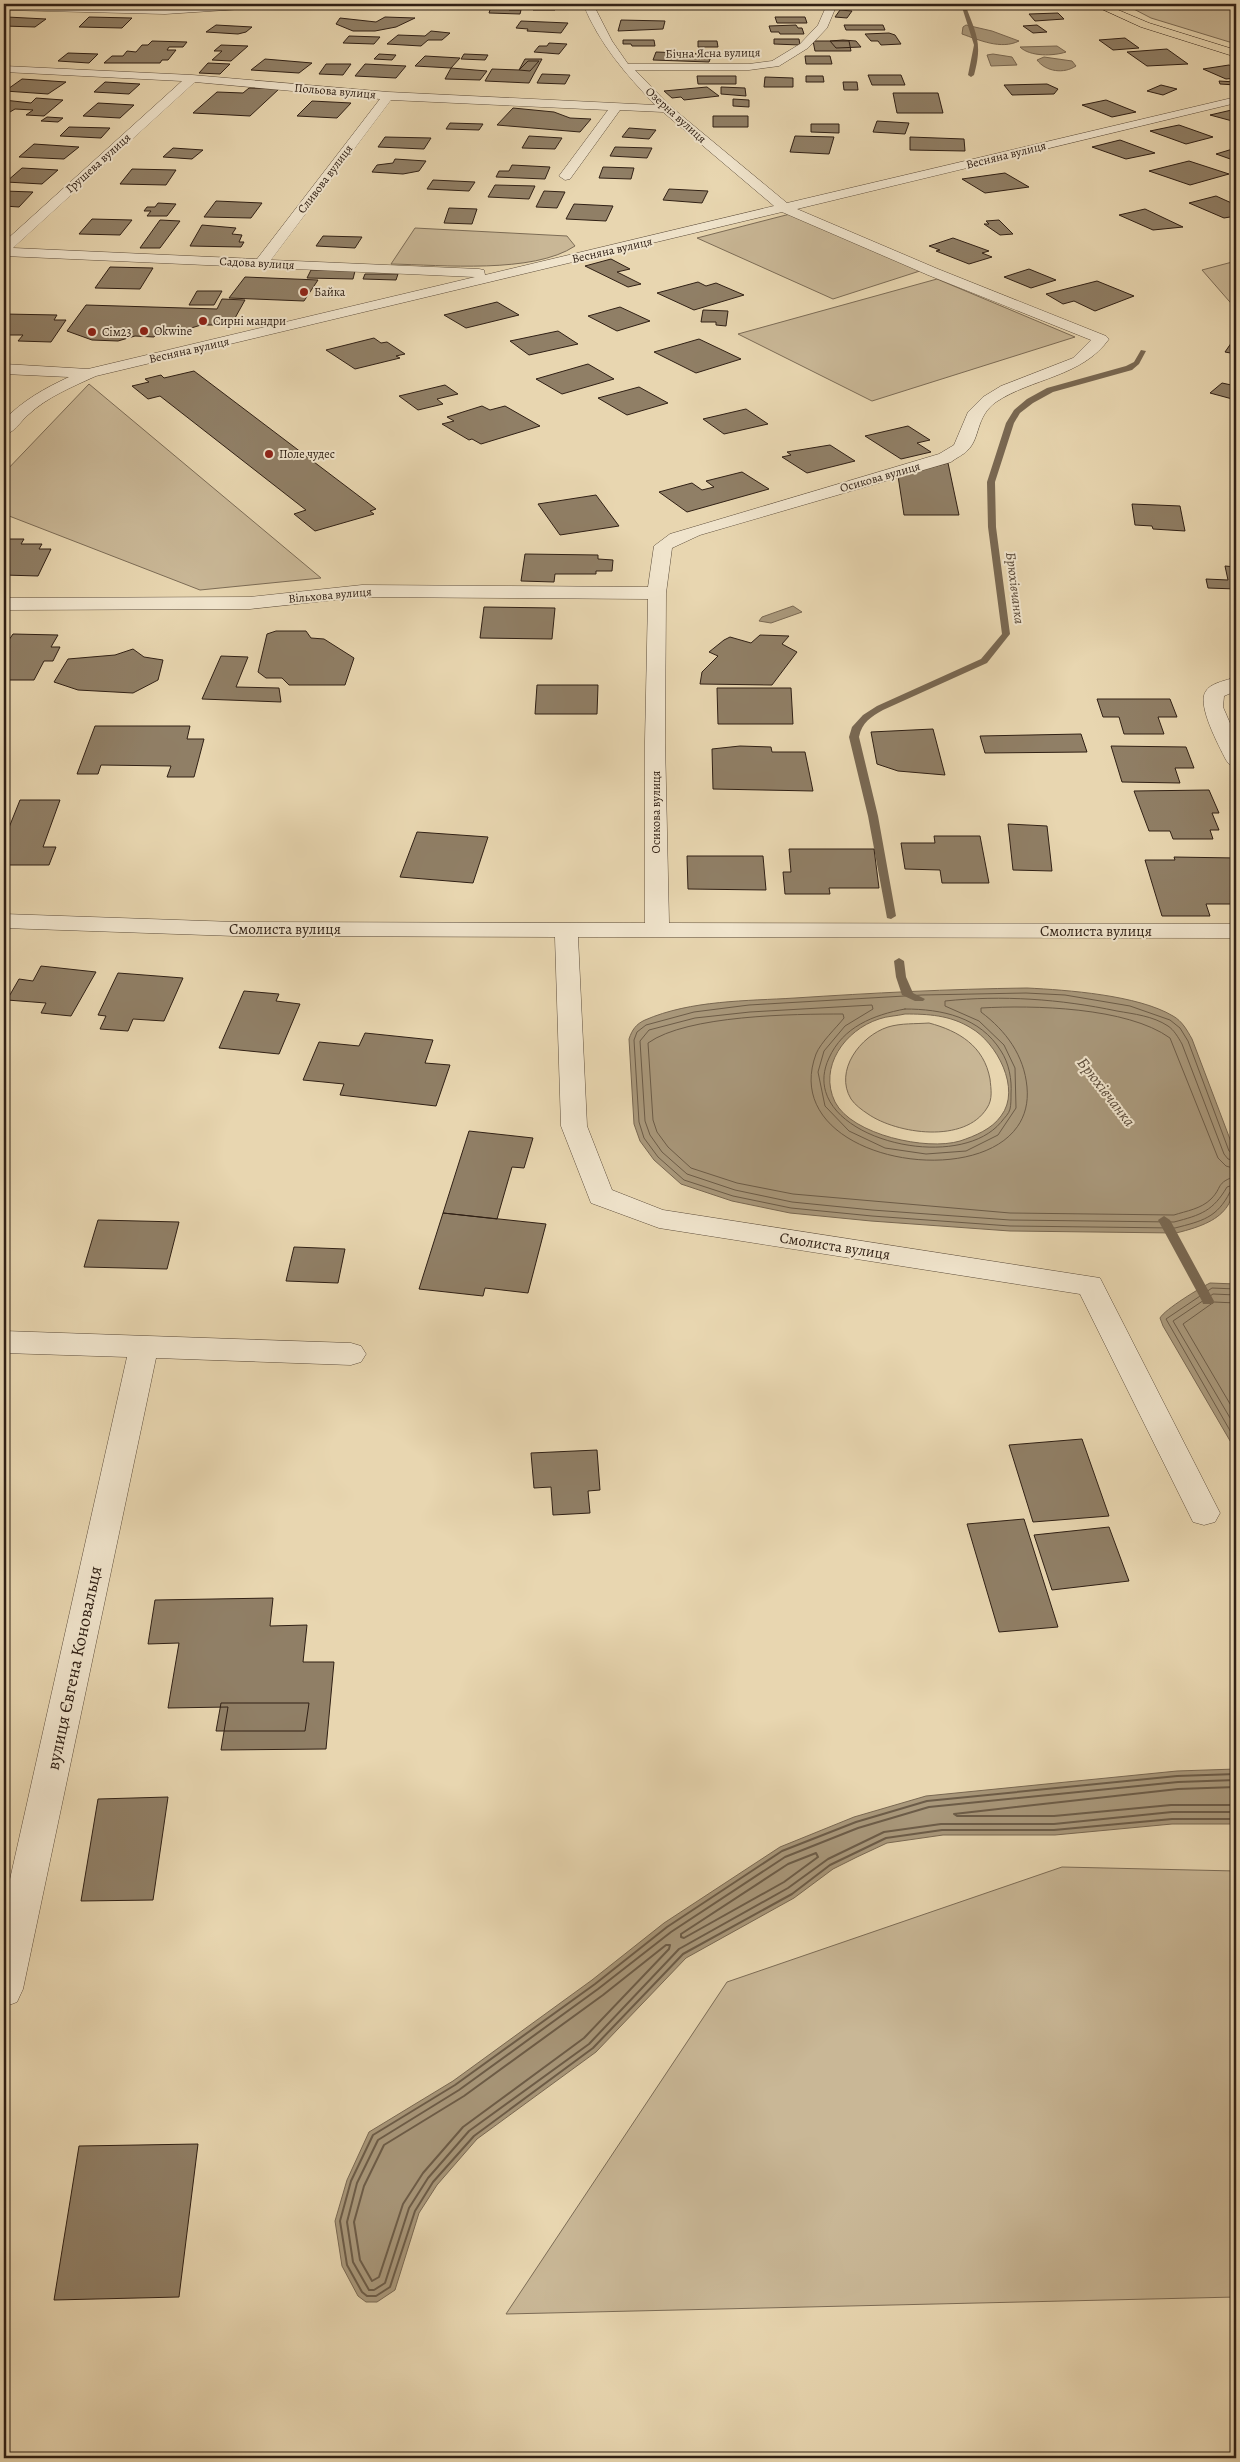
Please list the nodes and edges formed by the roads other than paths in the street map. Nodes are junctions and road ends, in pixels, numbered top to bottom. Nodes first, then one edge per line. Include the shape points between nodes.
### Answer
1 (273, 4) edge
2 (588, 4) edge
3 (828, 4) edge
4 (1096, 4) edge
5 (4, 7) edge
6 (1236, 54) edge
7 (625, 67) junction
8 (4, 69) edge
9 (192, 78) junction
10 (388, 96) junction
11 (1236, 100) edge
12 (616, 108) junction
13 (666, 109) junction
14 (564, 176) dead end
15 (786, 209) junction
16 (4, 250) edge
17 (261, 263) junction
18 (510, 274) junction
19 (4, 369) edge
20 (91, 373) junction
21 (4, 430) edge
22 (657, 594) junction
23 (4, 604) edge
24 (1236, 685) edge
25 (1236, 760) edge
26 (4, 921) edge
27 (566, 930) junction
28 (657, 930) junction
29 (1236, 931) edge
30 (4, 1342) edge
31 (144, 1348) junction
32 (351, 1354) dead end
33 (1204, 1513) dead end
34 (4, 1988) edge

1 - 5 street via 165,11
2 - 7 street, Озерна вулиця
3 - 7 street, Бічна Ясна вулиця via 830,9 823,26 804,46 775,64
4 - 6 main road via 1145,25
7 - 13 street, Озерна вулиця
8 - 9 street, Польова вулиця
9 - 10 street, Польова вулиця
9 - 16 street, Грушева вулиця
10 - 12 street, Польова вулиця
10 - 17 street, Сливова вулиця
11 - 15 street, Весняна вулиця
12 - 13 street, Польова вулиця
12 - 14 street
13 - 15 street, Озерна вулиця
15 - 18 street, Весняна вулиця
15 - 22 street, Осикова вулиця via 933,272 1101,338 1078,361 1007,389 989,400 976,412 961,448 946,458 676,538 663,546
16 - 17 street, Садова вулиця
17 - 18 street, Садова вулиця
18 - 20 street, Весняна вулиця
19 - 20 street
20 - 21 street, Весняна вулиця via 44,394
22 - 23 street, Вільхова вулиця via 362,590 250,603
22 - 28 street, Осикова вулиця
24 - 25 street via 1214,693 1213,707
26 - 27 street, Смолиста вулиця via 235,930
27 - 28 street, Смолиста вулиця
27 - 33 street, Смолиста вулиця via 574,1126 601,1196 659,1219 1090,1285
28 - 29 street, Смолиста вулиця
30 - 31 street
31 - 32 street
31 - 34 street, вулиця Євгена Коновальця

